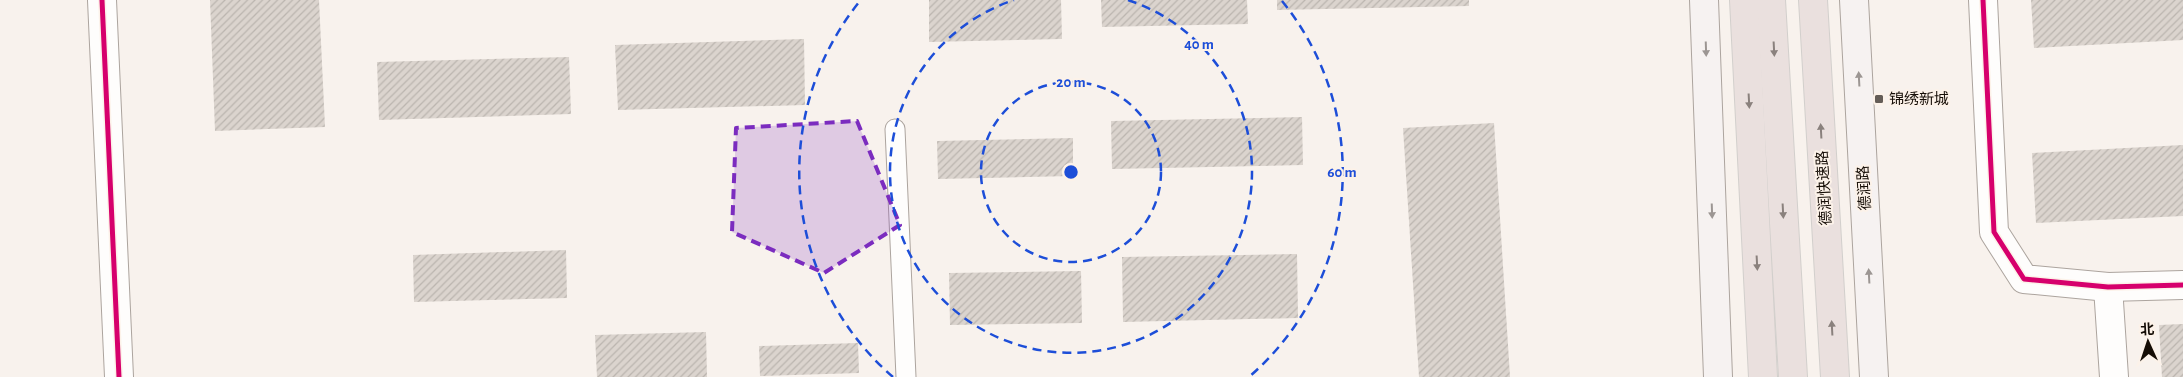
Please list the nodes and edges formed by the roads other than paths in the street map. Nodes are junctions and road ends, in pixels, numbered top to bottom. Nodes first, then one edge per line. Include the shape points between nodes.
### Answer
1 (102, 0) edge
2 (1704, 0) edge
3 (1744, 0) edge
4 (1771, 0) edge
5 (1813, 0) edge
6 (1854, 0) edge
7 (1983, 0) edge
8 (895, 129) dead end
9 (2183, 285) edge
10 (2108, 288) junction
11 (119, 377) edge
12 (906, 377) edge
13 (1718, 377) edge
14 (1763, 377) edge
15 (1793, 377) edge
16 (1835, 377) edge
17 (1874, 377) edge
18 (2114, 377) edge

1 - 11 street
2 -> 13 main road
3 -> 14 highway
4 -> 15 highway
16 -> 5 highway, 德润快速路
17 -> 6 main road, 德润路
7 - 10 street via 1994,232 2024,279
8 - 12 lane
9 - 10 street
10 - 18 street

